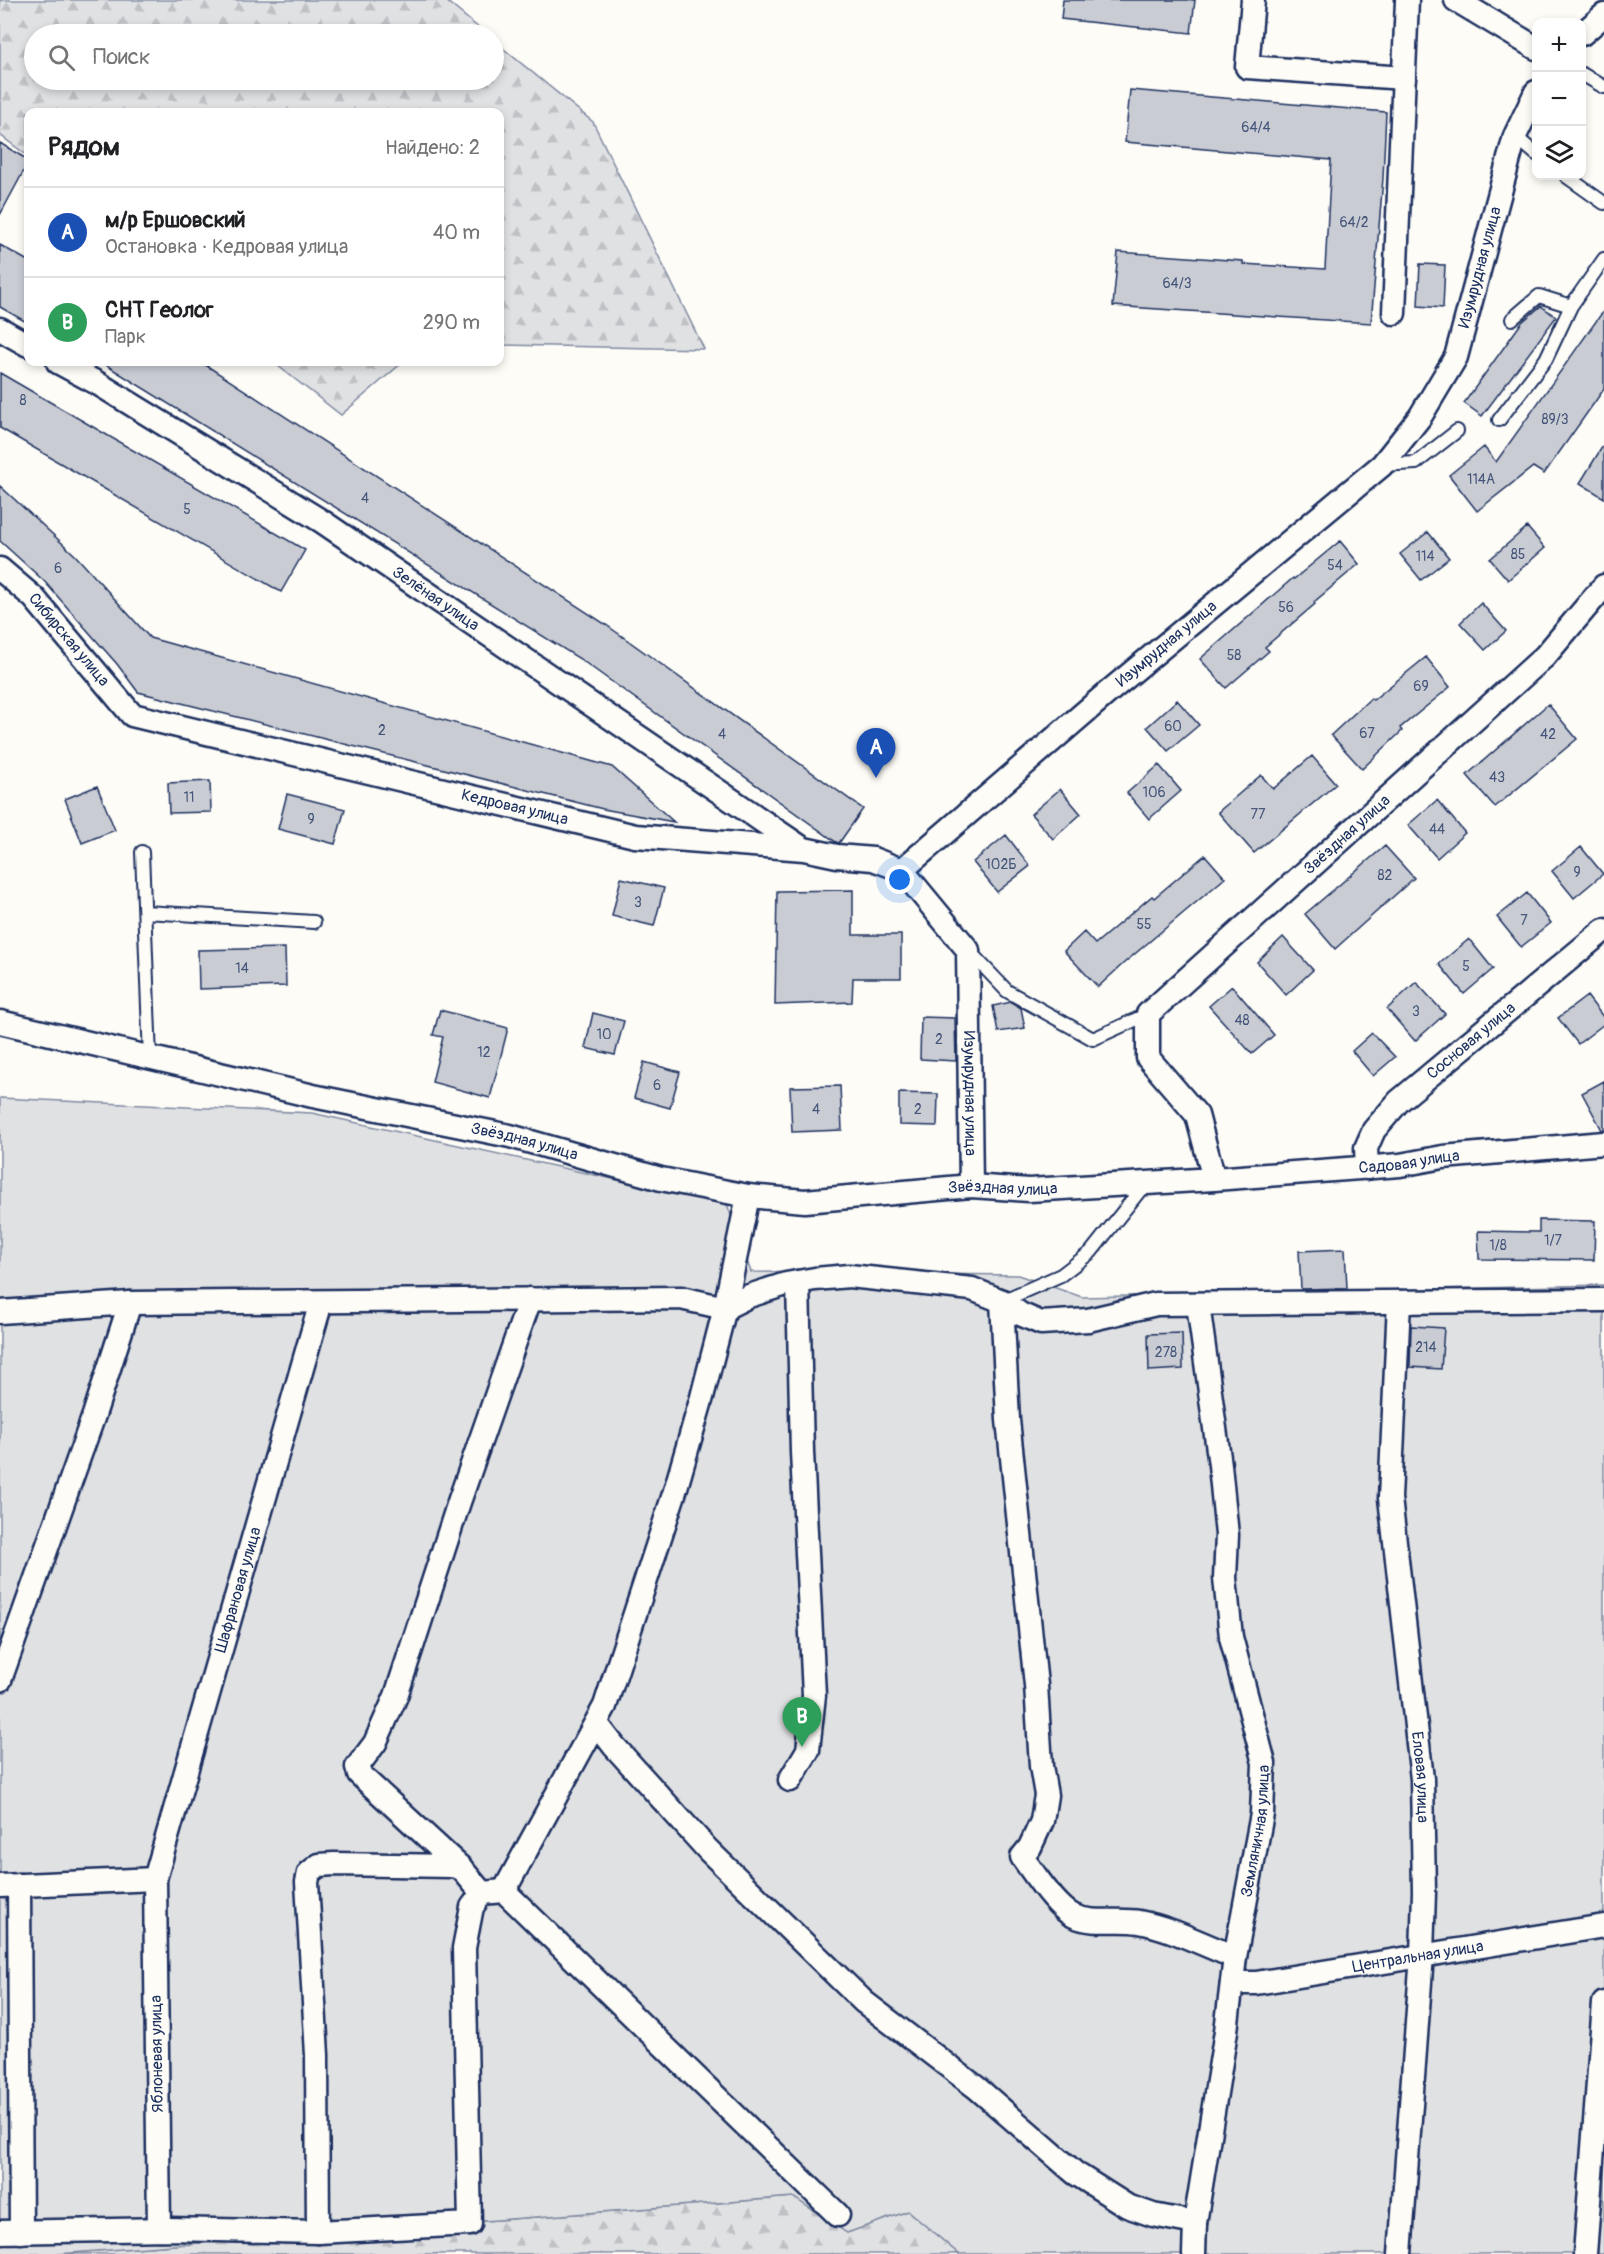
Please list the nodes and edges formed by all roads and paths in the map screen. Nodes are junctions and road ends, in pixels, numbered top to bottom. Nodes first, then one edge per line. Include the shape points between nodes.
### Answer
1 (1253, 0) edge
2 (1407, 0) edge
3 (1456, 0) edge
4 (1604, 15) edge
5 (1586, 30) edge
6 (1532, 46) edge
7 (1586, 77) edge
8 (1404, 78) junction
9 (1604, 87) edge
10 (1532, 100) edge
11 (1515, 136) junction
12 (1532, 151) edge
13 (1572, 180) edge
14 (1604, 203) edge
15 (1604, 259) edge
16 (1571, 306) junction
17 (1394, 313) dead end
18 (1512, 319) dead end
19 (0, 329) edge
20 (24, 343) edge
21 (66, 366) edge
22 (1499, 420) dead end
23 (1457, 431) dead end
24 (1382, 465) junction
25 (0, 568) edge
26 (1604, 586) edge
27 (132, 715) joint
28 (804, 849) junction
29 (142, 852) dead end
30 (902, 870) junction
31 (145, 912) junction
32 (314, 922) dead end
33 (1604, 930) edge
34 (968, 950) junction
35 (1148, 1014) junction
36 (0, 1022) edge
37 (150, 1059) junction
38 (1604, 1143) edge
39 (1367, 1168) junction
40 (1214, 1179) junction
41 (1145, 1184) junction
42 (971, 1186) junction
43 (748, 1196) junction
44 (798, 1282) junction
45 (530, 1299) junction
46 (1604, 1300) edge
47 (1002, 1301) junction
48 (321, 1302) junction
49 (1399, 1302) junction
50 (130, 1303) junction
51 (1198, 1304) junction
52 (725, 1308) junction
53 (0, 1312) edge
54 (0, 1680) edge
55 (597, 1724) junction
56 (790, 1780) dead end
57 (461, 1868) junction
58 (155, 1879) junction
59 (9, 1886) edge
60 (493, 1892) junction
61 (1604, 1926) edge
62 (1422, 1955) junction
63 (1235, 1957) junction
64 (1232, 1983) junction
65 (1604, 2003) edge
66 (838, 2215) dead end
67 (1196, 2223) junction
68 (159, 2229) junction
69 (10, 2232) edge
70 (318, 2232) junction
71 (1194, 2254) edge
72 (1400, 2254) edge
73 (1585, 2254) edge

1 - 8 street via 1248,67
2 - 8 street
3 - 6 street
4 - 5 street
7 - 9 lane
8 - 17 street
10 - 11 street, Изумрудная улица
11 - 12 lane
11 - 24 street, Изумрудная улица via 1456,357 1420,417
13 - 14 lane
15 - 16 lane
16 - 18 lane via 1539,296
16 - 22 lane via 1546,359
19 - 20 street
21 - 28 street, Зелёная улица via 322,522
23 - 24 lane via 1416,463
24 - 30 street, Изумрудная улица
25 - 27 street, Сибирская улица via 34,598
26 - 35 street, Звёздная улица via 1545,656
27 - 28 street, Кедровая улица via 635,836
28 - 30 street, Кедровая улица via 873,859
29 - 31 lane
30 - 34 street
31 - 32 lane
31 - 37 lane
33 - 39 street, Сосновая улица via 1399,1101 1374,1130 1366,1148
34 - 35 lane via 1007,991 1093,1038
34 - 42 street, Изумрудная улица
35 - 40 street via 1148,1058 1197,1115
36 - 37 street, Звёздная улица
37 - 43 street, Звёздная улица via 510,1136 661,1179
38 - 39 street, Садовая улица
39 - 40 street, Садовая улица
40 - 41 street, Звёздная улица
41 - 42 street, Звёздная улица via 1029,1190
41 - 47 lane via 1091,1252 1061,1275
42 - 43 street, Звёздная улица via 805,1201
43 - 52 street
44 - 47 street via 849,1276 972,1290
44 - 52 street via 749,1296
44 - 56 street via 814,1695 808,1750
45 - 48 street
45 - 52 street via 681,1298
45 - 57 street via 396,1696 375,1743 357,1767
46 - 49 street
47 - 51 street via 1041,1323 1088,1320 1156,1304
47 - 63 street via 1008,1420 1046,1795 1042,1821 1022,1857 1050,1896 1073,1916 1097,1921 1136,1921 1166,1928
48 - 50 street
48 - 58 street, Шафрановая улица
49 - 51 street
49 - 62 street, Еловая улица via 1390,1498 1422,1779
50 - 53 street
50 - 54 street
51 - 63 street, Земляничная улица via 1221,1465 1231,1637 1264,1763 1262,1814
52 - 55 street via 675,1491
55 - 60 street
55 - 67 street via 708,1850 864,2001 977,2088 1075,2173 1127,2205 1153,2215
57 - 60 street
57 - 70 street via 334,1864 319,1865 309,1873 317,2055
58 - 59 street
58 - 68 street, Яблоневая улица
59 - 69 street
60 - 66 street
60 - 70 street via 472,1907 464,1948 470,2224
61 - 62 street, Центральная улица
62 - 64 street, Центральная улица via 1256,1983
62 - 72 street, Еловая улица
63 - 64 street, Земляничная улица
64 - 67 street, Земляничная улица
65 - 73 street
67 - 71 street, Земляничная улица
68 - 69 street
68 - 70 street

